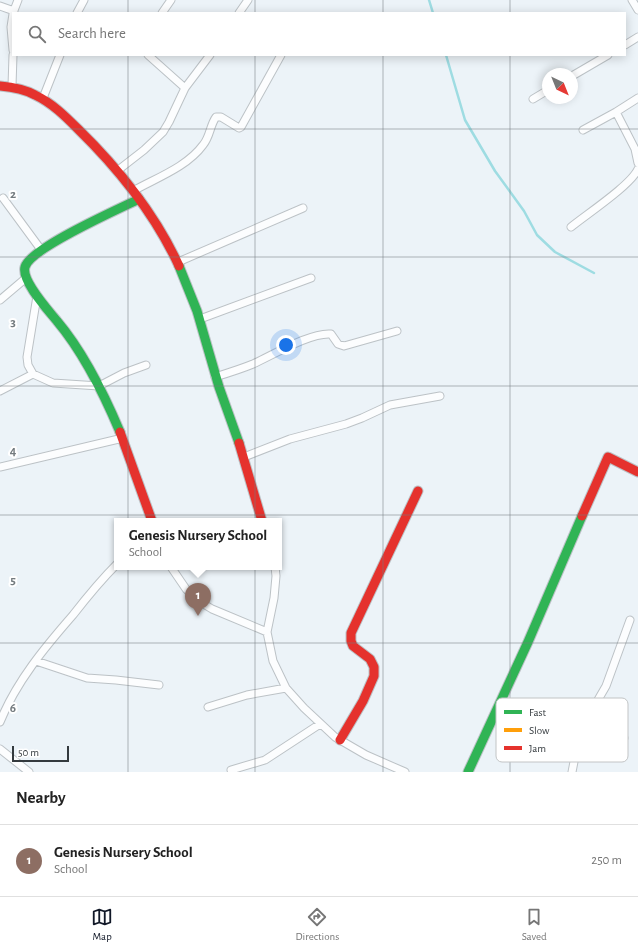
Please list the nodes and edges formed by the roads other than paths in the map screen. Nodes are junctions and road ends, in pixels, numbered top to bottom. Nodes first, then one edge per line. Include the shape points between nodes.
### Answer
1 (18, 0) edge
2 (84, 0) edge
3 (170, 0) edge
4 (248, 0) edge
5 (632, 0) edge
6 (0, 6) edge
7 (638, 10) edge
8 (12, 12) edge
9 (13, 12) edge
10 (78, 12) edge
11 (163, 12) edge
12 (240, 12) edge
13 (12, 20) edge
14 (638, 37) edge
15 (12, 38) edge
16 (626, 44) edge
17 (13, 56) edge
18 (60, 56) edge
19 (149, 56) edge
20 (209, 56) edge
21 (279, 56) edge
22 (606, 56) edge
23 (578, 72) edge
24 (0, 86) edge
25 (12, 86) junction
26 (185, 88) junction
27 (542, 94) edge
28 (42, 98) junction
29 (638, 98) edge
30 (533, 99) dead end
31 (616, 112) junction
32 (583, 130) dead end
33 (638, 163) edge
34 (638, 169) edge
35 (117, 171) junction
36 (133, 191) junction
37 (3, 198) dead end
38 (139, 199) junction
39 (303, 208) dead end
40 (571, 226) dead end
41 (42, 251) junction
42 (178, 262) junction
43 (26, 278) junction
44 (311, 278) dead end
45 (37, 296) junction
46 (0, 300) edge
47 (200, 319) junction
48 (397, 332) dead end
49 (146, 366) dead end
50 (33, 374) junction
51 (215, 377) junction
52 (99, 386) junction
53 (0, 391) edge
54 (440, 396) dead end
55 (123, 438) junction
56 (244, 457) junction
57 (0, 467) edge
58 (638, 472) edge
59 (418, 490) dead end
60 (151, 518) edge
61 (261, 518) edge
62 (114, 567) edge
63 (173, 570) edge
64 (275, 570) edge
65 (630, 620) dead end
66 (268, 632) junction
67 (36, 661) junction
68 (159, 685) dead end
69 (286, 688) junction
70 (502, 698) edge
71 (599, 698) edge
72 (208, 707) dead end
73 (496, 711) edge
74 (0, 722) edge
75 (320, 724) junction
76 (340, 740) junction
77 (0, 749) edge
78 (574, 762) edge
79 (231, 770) dead end
80 (29, 772) edge
81 (405, 772) edge
82 (468, 772) edge
83 (572, 772) edge

1 - 9 street
2 - 10 street
3 - 11 street
4 - 12 street
5 - 7 street
6 - 8 street
13 - 15 street
14 - 16 street
17 - 25 street
18 - 28 street
19 - 26 street
20 - 26 street
21 - 36 street via 241,127 216,117 197,153 176,168
22 - 23 street
24 - 25 street
25 - 28 street
26 - 35 street via 163,132
27 - 30 street
28 - 35 street via 58,110
29 - 31 street
31 - 32 street
31 - 33 street via 635,149
34 - 40 street via 635,176 624,186
35 - 36 street
36 - 38 street
37 - 41 street
38 - 41 street
38 - 42 street
39 - 42 street
41 - 43 street via 25,266
42 - 47 street
43 - 45 street
43 - 46 street
44 - 47 street
45 - 50 street via 27,357
45 - 52 street via 67,334
47 - 51 street
48 - 51 street via 344,346 338,344 331,334 327,334 307,339 241,369
49 - 52 street via 124,373
50 - 52 street via 53,383
50 - 53 street
51 - 56 street
52 - 55 street
54 - 56 street via 390,404 346,424 290,439
55 - 57 street
55 - 60 street
56 - 61 street
58 - 70 street via 608,457
59 - 76 street via 351,633 353,646 370,659 374,667 374,676 363,701
62 - 67 street
63 - 66 street via 197,600 212,609
64 - 66 street
65 - 71 street via 606,686
66 - 69 street via 273,662
67 - 68 street via 86,678
67 - 74 street
69 - 72 street via 247,695
69 - 75 street
73 - 82 street
75 - 76 street
75 - 79 street via 265,760
76 - 81 street
77 - 80 street
78 - 83 street

